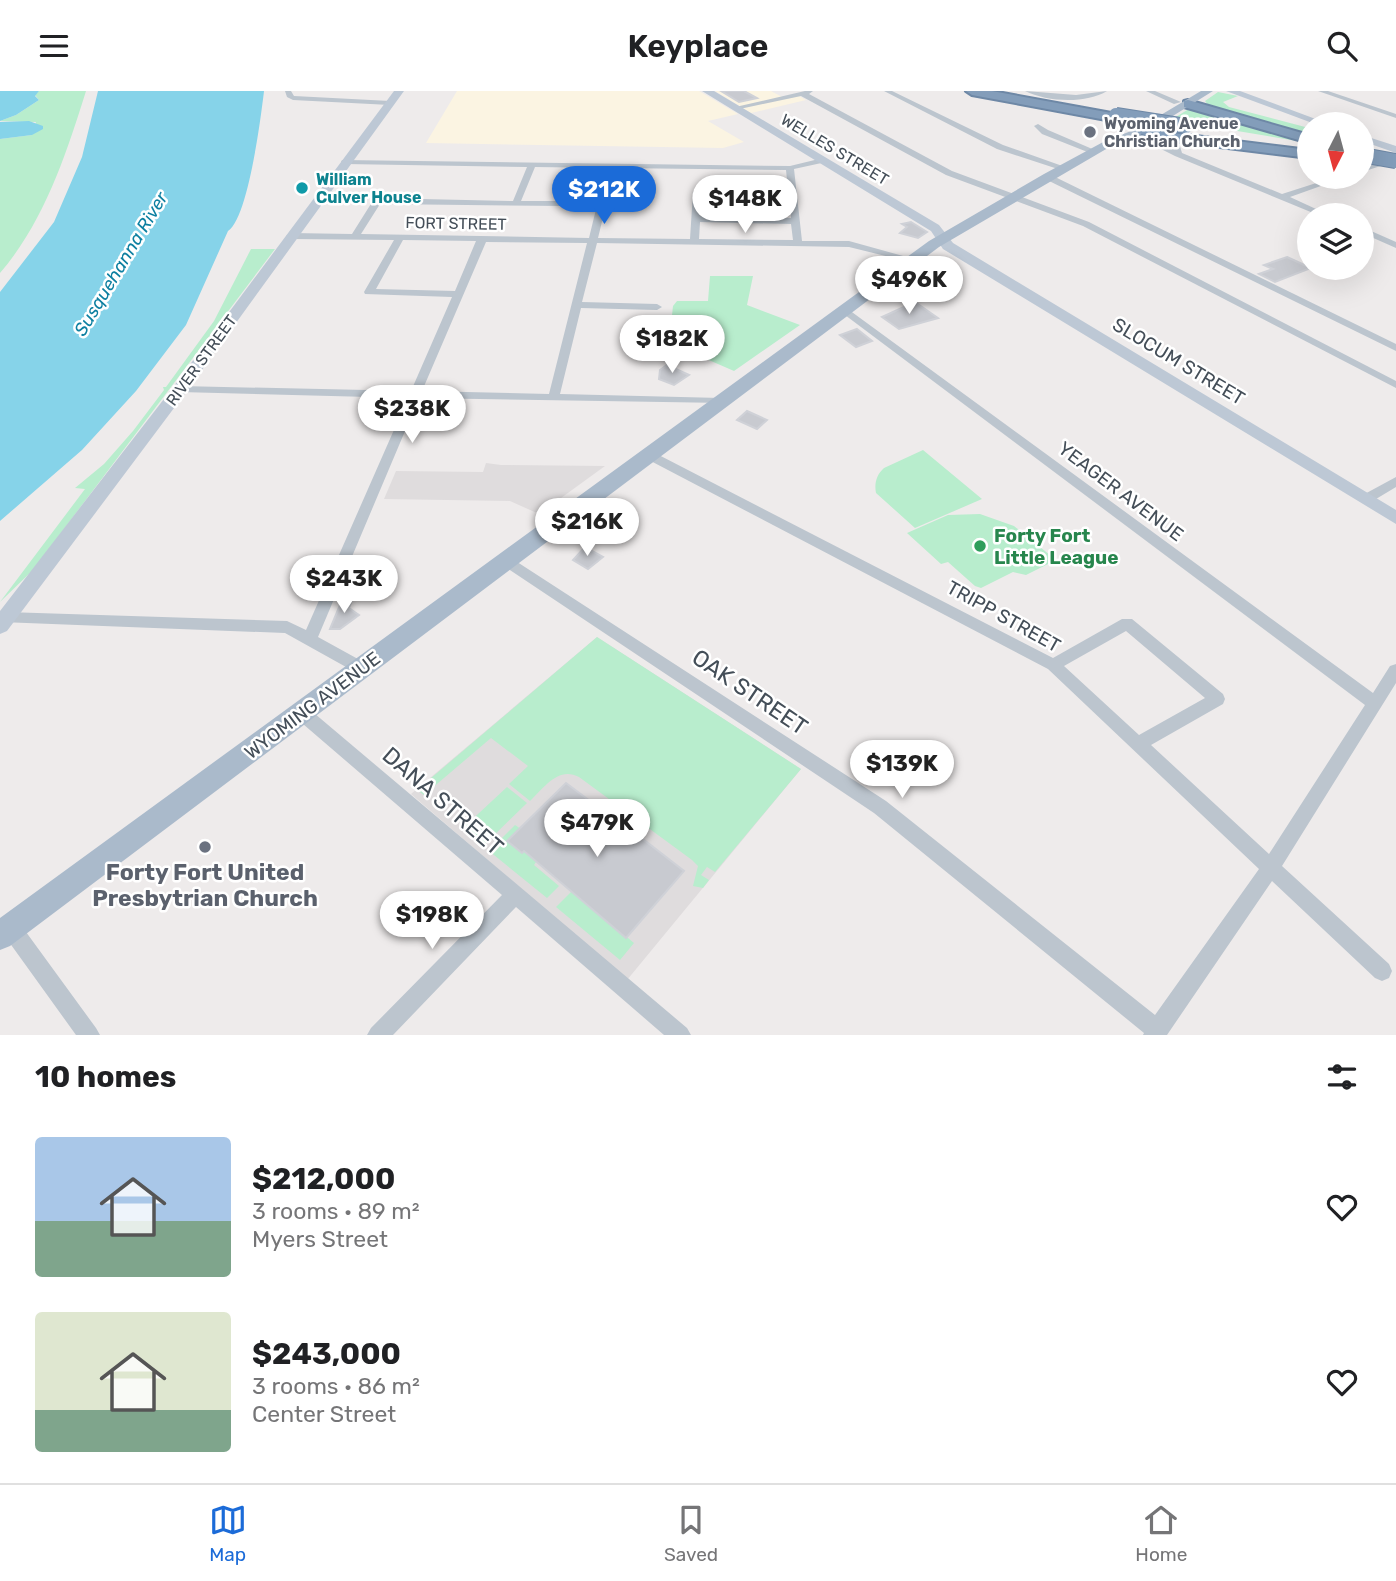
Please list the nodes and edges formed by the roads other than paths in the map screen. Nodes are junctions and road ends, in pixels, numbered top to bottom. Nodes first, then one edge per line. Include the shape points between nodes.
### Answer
1 (346, 91) edge
2 (398, 91) edge
3 (707, 91) edge
4 (815, 91) edge
5 (887, 91) edge
6 (972, 91) edge
7 (986, 91) edge
8 (1028, 91) edge
9 (1046, 91) edge
10 (1104, 91) edge
11 (1149, 91) edge
12 (1231, 91) edge
13 (1321, 91) edge
14 (1201, 93) edge
15 (289, 94) edge
16 (803, 94) junction
17 (1062, 98) junction
18 (341, 99) junction
19 (390, 103) junction
20 (1183, 103) junction
21 (736, 108) junction
22 (1213, 112) junction
23 (1297, 114) edge
24 (1396, 116) edge
25 (1117, 117) junction
26 (1038, 126) dead end
27 (1139, 127) junction
28 (1163, 136) junction
29 (1297, 136) edge
30 (1125, 138) junction
31 (1374, 142) edge
32 (1109, 143) junction
33 (1297, 148) edge
34 (1297, 149) edge
35 (1396, 150) edge
36 (1093, 152) junction
37 (1178, 154) dead end
38 (1374, 155) edge
39 (1374, 159) edge
40 (823, 160) junction
41 (345, 162) junction
42 (1396, 162) edge
43 (532, 165) junction
44 (611, 166) junction
45 (1374, 167) edge
46 (790, 168) junction
47 (1064, 168) junction
48 (1048, 177) junction
49 (1306, 189) edge
50 (697, 192) dead end
51 (1014, 196) junction
52 (1282, 197) junction
53 (516, 203) junction
54 (1297, 203) edge
55 (561, 204) dead end
56 (695, 219) junction
57 (795, 221) junction
58 (1374, 235) edge
59 (291, 236) junction
60 (355, 237) junction
61 (400, 237) junction
62 (942, 238) junction
63 (482, 239) junction
64 (593, 241) junction
65 (694, 242) junction
66 (798, 243) junction
67 (1396, 245) edge
68 (911, 261) junction
69 (458, 294) junction
70 (577, 305) junction
71 (657, 307) dead end
72 (845, 310) junction
73 (1396, 348) edge
74 (1396, 385) edge
75 (180, 389) junction
76 (416, 394) junction
77 (554, 397) junction
78 (721, 401) junction
79 (649, 455) junction
80 (1396, 481) edge
81 (1366, 499) junction
82 (1396, 518) edge
83 (506, 561) junction
84 (3, 622) edge
85 (310, 638) junction
86 (1053, 665) junction
87 (361, 669) junction
88 (1396, 670) edge
89 (1375, 702) junction
90 (302, 713) junction
91 (1138, 744) junction
92 (1272, 866) junction
93 (515, 895) junction
94 (5, 932) edge
95 (1382, 971) dead end
96 (1155, 1033) edge
97 (89, 1035) edge
98 (378, 1035) edge
99 (680, 1035) edge

1 - 18 street
2 - 19 street, RIVER STREET
3 - 21 street, WELLES STREET
4 - 16 street
5 - 47 street via 995,145
6 - 25 highway
7 - 25 highway
8 - 17 street
9 - 17 street
10 - 17 street via 1084,98
11 - 20 street
12 - 23 street
13 - 24 street
14 - 20 main road, WYOMING AVENUE
14 - 22 highway via 1201,104
15 - 18 street
16 - 21 street
16 - 51 street via 949,173
18 - 19 street
19 - 41 street, RIVER STREET
20 - 22 highway
20 - 27 main road, WYOMING AVENUE
21 - 40 street, WELLES STREET
22 - 29 highway
25 - 33 highway, bridge
26 - 36 street
27 - 28 highway
27 - 30 main road, WYOMING AVENUE
27 - 32 main road, WYOMING AVENUE
28 - 30 highway
28 - 34 highway
30 - 32 main road, WYOMING AVENUE
31 - 35 street
32 - 36 main road, WYOMING AVENUE
36 - 47 main road, WYOMING AVENUE
37 - 52 street
38 - 42 highway, bridge
39 - 42 highway
40 - 46 street
40 - 62 street, WELLES STREET via 935,228
41 - 43 street
41 - 59 street, RIVER STREET
42 - 45 street
43 - 44 street
43 - 53 street
44 - 46 street
44 - 64 street
46 - 57 street
47 - 48 main road, WYOMING AVENUE
48 - 51 main road, WYOMING AVENUE
48 - 73 street
49 - 52 street
50 - 56 street
51 - 62 main road, WYOMING AVENUE
51 - 74 street via 1086,224
52 - 54 street
53 - 55 street
53 - 60 street via 377,201
56 - 57 street
56 - 65 street
57 - 66 street
58 - 67 street
59 - 60 street, FORT STREET
59 - 75 street, RIVER STREET
60 - 61 street, FORT STREET
61 - 63 street, FORT STREET
61 - 69 street via 369,292
62 - 68 main road, WYOMING AVENUE
62 - 81 street, SLOCUM STREET via 948,246
63 - 64 street, FORT STREET
63 - 69 street
64 - 65 street, FORT STREET
64 - 70 street
65 - 66 street, FORT STREET
66 - 68 street, FORT STREET via 849,244
68 - 72 main road, WYOMING AVENUE
69 - 76 street
70 - 71 street
70 - 77 street
72 - 78 main road, WYOMING AVENUE
72 - 89 street, YEAGER AVENUE
75 - 76 street
75 - 84 street, RIVER STREET
76 - 77 street
76 - 85 street
77 - 78 street
78 - 79 main road, WYOMING AVENUE
79 - 83 main road, WYOMING AVENUE
79 - 86 street, TRIPP STREET
80 - 81 street
81 - 82 street, SLOCUM STREET
83 - 87 main road, WYOMING AVENUE
83 - 96 street, OAK STREET via 880,807
84 - 85 street via 287,627
85 - 87 street
86 - 91 street, TRIPP STREET
86 - 91 street via 1127,623 1217,699
87 - 90 main road, WYOMING AVENUE
88 - 89 street
89 - 92 street
90 - 93 street, DANA STREET
90 - 94 main road, WYOMING AVENUE
91 - 92 street, TRIPP STREET
92 - 95 street, TRIPP STREET
92 - 96 street
93 - 98 street
93 - 99 street, DANA STREET
94 - 97 street

